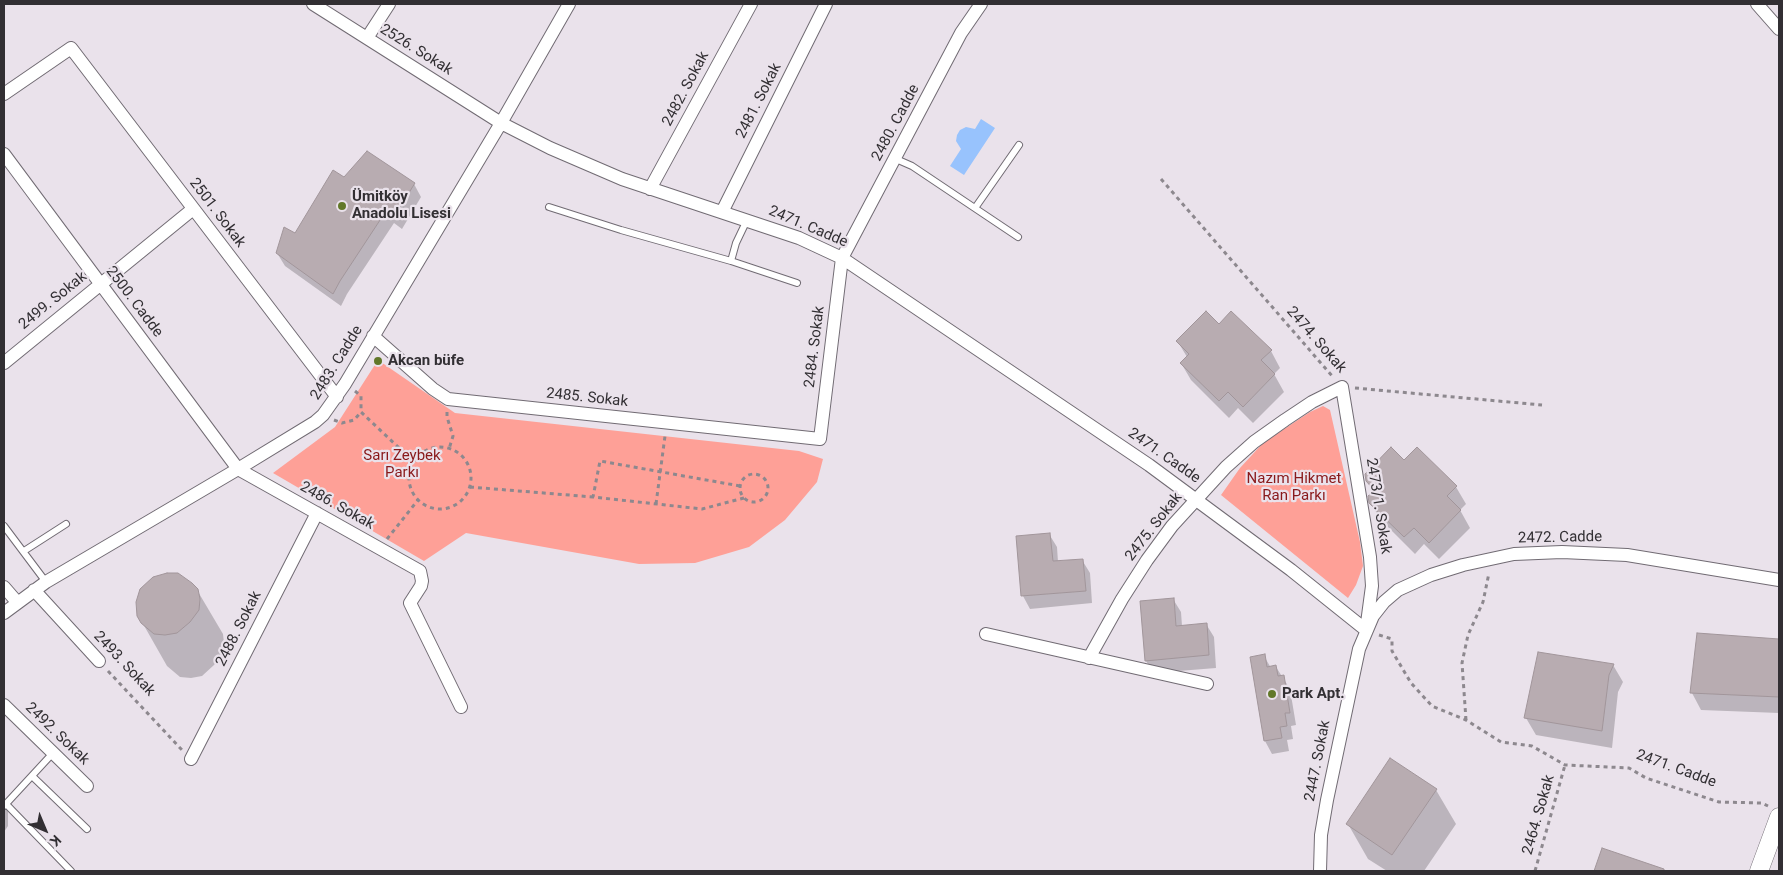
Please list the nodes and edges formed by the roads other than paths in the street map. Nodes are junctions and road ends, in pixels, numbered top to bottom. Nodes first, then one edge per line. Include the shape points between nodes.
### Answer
1 (313, 4) edge
2 (389, 4) edge
3 (569, 4) edge
4 (751, 4) edge
5 (826, 4) edge
6 (981, 4) edge
7 (1757, 4) edge
8 (1779, 29) edge
9 (367, 38) junction
10 (4, 94) edge
11 (501, 123) junction
12 (1019, 145) dead end
13 (4, 154) edge
14 (896, 159) junction
15 (650, 189) junction
16 (549, 207) dead end
17 (194, 208) junction
18 (975, 208) junction
19 (722, 212) junction
20 (747, 220) junction
21 (1018, 238) dead end
22 (842, 258) junction
23 (731, 261) junction
24 (796, 283) dead end
25 (100, 284) junction
26 (373, 336) junction
27 (4, 363) edge
28 (1342, 387) joint
29 (337, 397) junction
30 (820, 439) joint
31 (238, 469) junction
32 (1196, 499) junction
33 (317, 513) junction
34 (66, 524) dead end
35 (4, 526) edge
36 (24, 551) junction
37 (1779, 580) edge
38 (46, 582) junction
39 (4, 586) edge
40 (34, 590) junction
41 (17, 602) junction
42 (4, 613) edge
43 (1366, 630) junction
44 (986, 634) dead end
45 (1089, 658) junction
46 (99, 661) road end
47 (1207, 684) dead end
48 (4, 705) edge
49 (461, 707) dead end
50 (54, 753) junction
51 (191, 759) road end
52 (32, 776) junction
53 (87, 786) dead end
54 (5, 805) edge
55 (1775, 812) edge
56 (87, 829) dead end
57 (71, 871) edge
58 (1321, 871) edge
59 (1759, 871) edge

1 - 9 street, 2526. Sokak
2 - 9 street
3 - 11 street, 2483. Cadde
4 - 15 street, 2482. Sokak
5 - 19 street, 2481. Sokak
6 - 14 street, 2480. Cadde via 961,33
7 - 8 street
9 - 11 street, 2526. Sokak
10 - 17 street, 2501. Sokak via 71,48
11 - 15 street, 2471. Cadde via 589,165
11 - 26 street, 2483. Cadde
12 - 18 lane
13 - 25 street, 2500. Cadde
14 - 18 lane
14 - 22 street, 2480. Cadde
15 - 19 street, 2471. Cadde
16 - 23 lane
17 - 25 street, 2499. Sokak
17 - 29 street, 2501. Sokak
18 - 21 lane
19 - 20 street, 2471. Cadde
20 - 22 street, 2471. Cadde
20 - 23 lane
22 - 30 street, 2484. Sokak
22 - 32 street, 2471. Cadde
23 - 24 lane
25 - 27 street, 2499. Sokak
25 - 31 street, 2500. Cadde
26 - 29 street, 2483. Cadde
26 - 30 street, 2485. Sokak via 448,399
28 - 32 street, 2475. Sokak via 1312,402 1254,442
28 - 43 street, 2473/1. Sokak via 1370,557 1372,586
29 - 31 street, 2483. Cadde via 323,416
31 - 33 street, 2486. Sokak
31 - 38 street, 2483. Cadde
32 - 43 street, 2471. Cadde
32 - 45 street, 2475. Sokak via 1147,560
33 - 49 street, 2486. Sokak via 420,571 421,586 410,603
33 - 51 street, 2488. Sokak
34 - 36 lane
35 - 36 lane
36 - 38 lane
37 - 43 street, 2472. Cadde via 1658,559 1601,553 1514,554 1463,565 1398,590 1384,602
38 - 40 street, 2483. Cadde
39 - 41 street
40 - 41 street, 2483. Cadde
40 - 46 street, 2493. Sokak
41 - 42 street, 2483. Cadde
43 - 58 street, 2447. Sokak via 1354,669 1326,800 1321,835
44 - 45 street
45 - 47 street
48 - 50 street, 2492. Sokak
50 - 52 lane
50 - 53 street, 2492. Sokak
52 - 54 lane
52 - 56 lane
54 - 57 lane
55 - 59 main road

